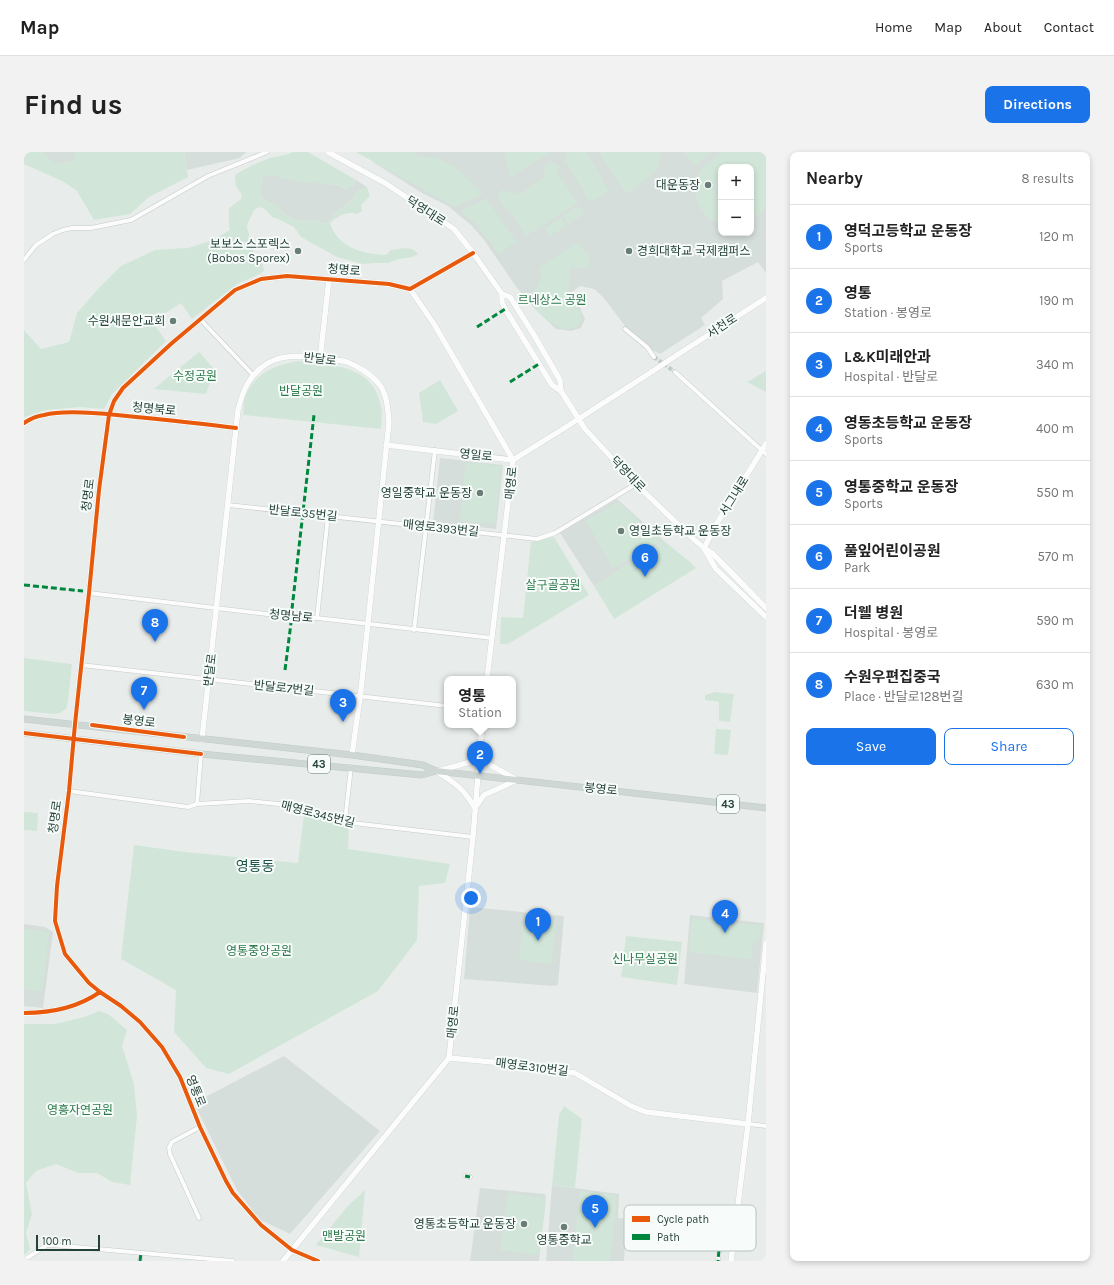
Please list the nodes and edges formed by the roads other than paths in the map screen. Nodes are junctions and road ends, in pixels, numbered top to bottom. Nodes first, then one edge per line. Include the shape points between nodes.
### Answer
1 (267, 152) edge
2 (328, 152) edge
3 (473, 253) junction
4 (24, 260) edge
5 (329, 279) junction
6 (410, 289) junction
7 (502, 294) junction
8 (766, 298) edge
9 (200, 319) junction
10 (625, 329) dead end
11 (654, 357) tunnel mouth
12 (320, 358) junction
13 (675, 372) tunnel mouth
14 (253, 375) junction
15 (561, 391) junction
16 (109, 414) junction
17 (579, 418) junction
18 (24, 423) edge
19 (236, 428) junction
20 (766, 444) edge
21 (386, 445) junction
22 (435, 450) junction
23 (764, 453) edge
24 (513, 460) junction
25 (636, 484) junction
26 (228, 505) junction
27 (328, 516) junction
28 (378, 522) junction
29 (426, 527) junction
30 (504, 535) junction
31 (704, 548) junction
32 (89, 593) junction
33 (217, 608) junction
34 (766, 608) edge
35 (766, 617) edge
36 (317, 618) junction
37 (367, 625) junction
38 (414, 630) junction
39 (492, 638) junction
40 (81, 665) junction
41 (487, 676) edge
42 (209, 680) junction
43 (360, 696) junction
44 (444, 706) edge
45 (24, 718) edge
46 (74, 724) junction
47 (482, 728) edge
48 (24, 733) edge
49 (73, 739) junction
50 (202, 739) junction
51 (481, 740) junction
52 (201, 754) junction
53 (352, 755) junction
54 (351, 767) junction
55 (436, 771) junction
56 (477, 776) junction
57 (517, 780) junction
58 (69, 791) junction
59 (197, 804) junction
60 (475, 808) junction
61 (766, 808) edge
62 (345, 821) junction
63 (473, 837) junction
64 (766, 943) edge
65 (100, 992) junction
66 (24, 1013) edge
67 (449, 1058) junction
68 (748, 1124) junction
69 (766, 1126) edge
70 (200, 1127) junction
71 (465, 1176) dead end
72 (470, 1177) dead end
73 (739, 1205) edge
74 (199, 1218) dead end
75 (292, 1250) junction
76 (719, 1251) edge
77 (733, 1251) edge
78 (142, 1253) junction
79 (24, 1260) edge
80 (140, 1261) edge
81 (234, 1261) edge
82 (283, 1261) edge
83 (318, 1261) edge
84 (718, 1261) edge
85 (732, 1261) edge

1 - 4 street via 208,176 131,220 91,228 68,229 53,234 36,245
2 - 3 street, 덕영대로 via 439,218 454,229
3 - 6 street
3 - 7 street, 덕영대로
5 - 6 street, 청명로 via 389,284
5 - 9 street, 청명로 via 287,276 261,279 236,290
5 - 12 street
6 - 24 street, 매영로 via 434,324
7 - 15 street, 덕영대로 via 502,302 552,385
7 - 15 street, 덕영대로 via 510,297 534,335 560,380
8 - 17 street, 서천로, bridge
9 - 14 street
9 - 16 street, 청명로 via 123,388
10 - 11 street
12 - 14 street, 반달로 via 280,358
12 - 21 street, 반달로 via 347,362 366,372 380,385 387,403 389,422
13 - 23 street
14 - 19 street, 반달로 via 243,393
15 - 17 street, 덕영대로
16 - 18 street, 청명북로 via 45,414
16 - 19 street, 청명북로
16 - 32 street, 청명로
17 - 24 street
17 - 25 street, 덕영대로 via 585,429
19 - 26 street, 반달로
20 - 23 street, 서그내로
21 - 22 street, 영일로
21 - 28 street, 반달로
22 - 24 street, 영일로
22 - 29 street
23 - 31 street, 서그내로
24 - 30 street, 매영로
25 - 30 street, 매영로393번길 via 551,535 536,539
25 - 31 street, 덕영대로
26 - 27 street, 반달로35번길
26 - 33 street, 반달로
27 - 28 street, 반달로35번길
27 - 36 street
28 - 29 street, 매영로393번길
28 - 37 street, 반달로
29 - 30 street, 매영로393번길
29 - 38 street
30 - 39 street, 매영로
31 - 34 street, 덕영대로
31 - 35 street, 덕영대로 via 716,568
32 - 33 street, 청명남로
32 - 40 street, 청명로
33 - 36 street, 청명남로
33 - 42 street, 반달로
36 - 37 street, 청명남로
37 - 38 street, 청명남로
37 - 43 street, 반달로
38 - 39 street, 청명남로
39 - 41 street, 매영로
40 - 42 street, 반달로7번길
40 - 46 street, 청명로
42 - 43 street, 반달로7번길
42 - 50 street, 반달로
43 - 44 street, 반달로7번길
43 - 53 street, 반달로
45 - 46 main road, 봉영로 / 43
46 - 49 street, 청명로
46 - 50 main road, 봉영로 / 43
47 - 51 street, 매영로
48 - 49 main road, 봉영로 / 43
49 - 52 main road, 봉영로 / 43
49 - 58 street, 청명로
50 - 53 main road, 봉영로 / 43
51 - 55 street via 470,762
51 - 56 street, 매영로
51 - 57 street via 487,763
52 - 54 main road, 봉영로 / 43
52 - 59 street
53 - 55 main road, 봉영로 / 43 via 423,765
54 - 55 main road, 봉영로 / 43 via 422,775
54 - 62 street
55 - 56 main road, 봉영로 / 43
55 - 60 street via 458,785
56 - 57 main road, 봉영로 / 43
56 - 60 street, 매영로
57 - 60 street via 484,795
57 - 61 main road, 봉영로 / 43
58 - 59 street, 매영로345번길 via 188,807
58 - 65 street, 청명로 via 55,921 66,954
59 - 62 street, 매영로345번길 via 249,801 288,805
60 - 63 street, 매영로
62 - 63 street, 매영로345번길
63 - 67 street, 매영로
64 - 68 street
65 - 66 street via 67,1009
65 - 70 street, 영통로 via 140,1022 162,1047 185,1087
67 - 68 street, 매영로310번길 via 575,1073 646,1112
67 - 75 street
68 - 69 street
68 - 73 street
70 - 74 street via 172,1142 169,1148
70 - 75 street, 영통로 via 233,1193 261,1225
71 - 72 street
75 - 82 street
75 - 83 street, 영통로
76 - 84 street
77 - 85 street
78 - 79 street via 52,1245 44,1247
78 - 80 street
78 - 81 street

